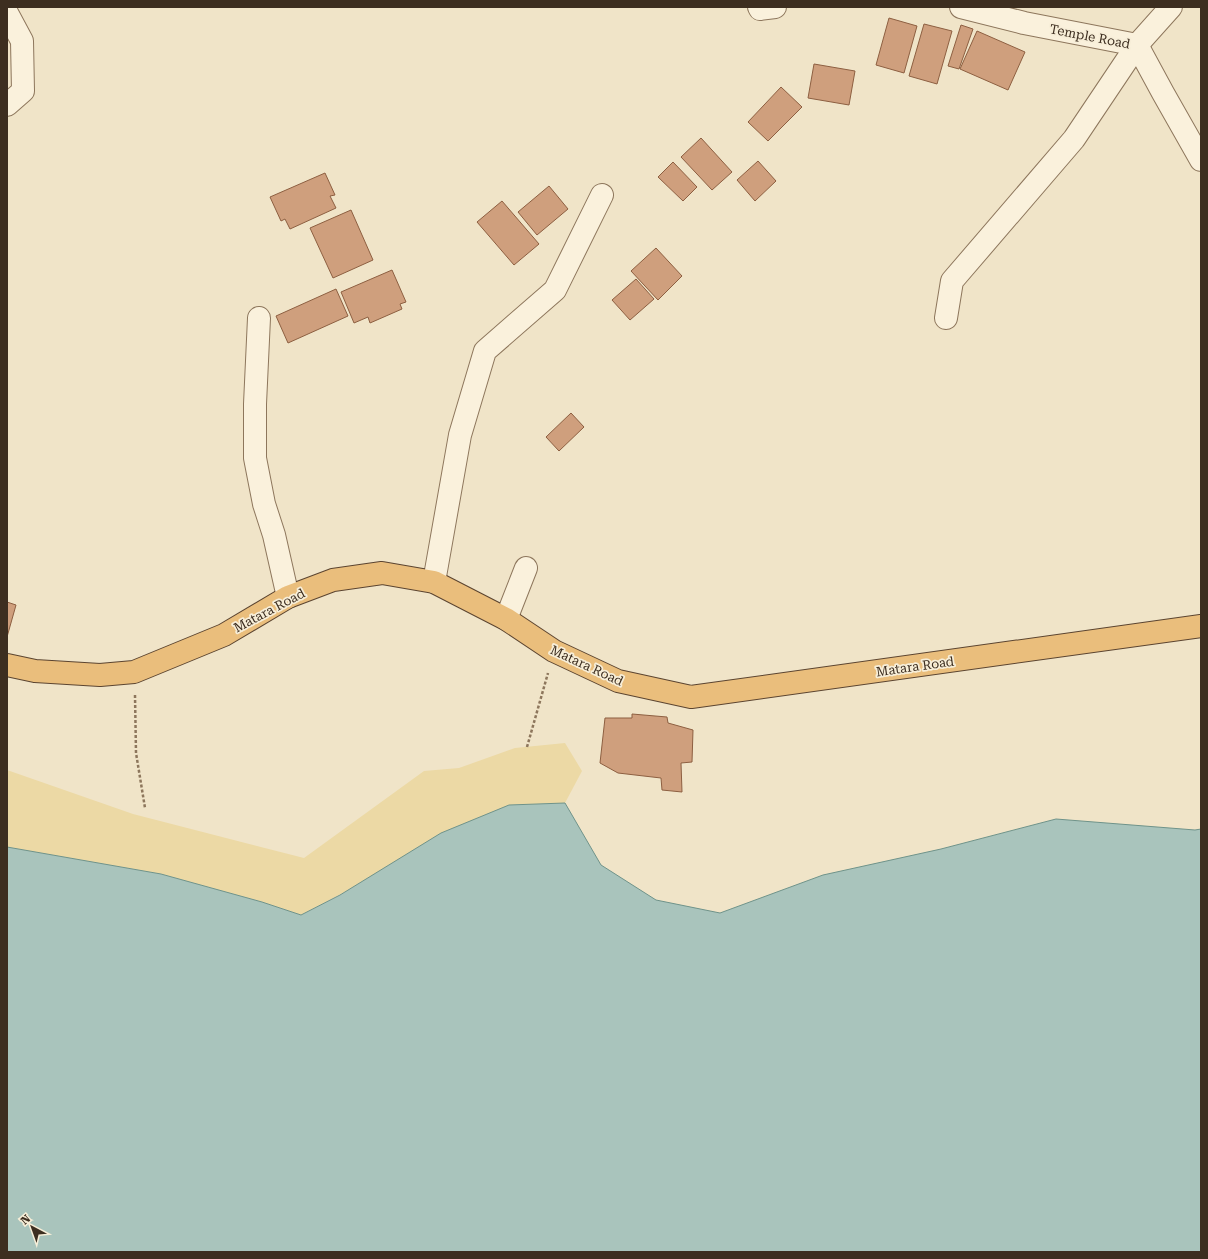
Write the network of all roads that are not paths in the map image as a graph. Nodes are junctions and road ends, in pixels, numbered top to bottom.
1 (759, 7) edge
2 (775, 7) edge
3 (961, 7) edge
4 (1170, 7) edge
5 (7, 12) edge
6 (1137, 45) junction
7 (7, 106) edge
8 (1201, 160) edge
9 (602, 195) dead end
10 (259, 318) dead end
11 (946, 318) dead end
12 (526, 568) dead end
13 (434, 582) junction
14 (288, 597) junction
15 (506, 619) junction
16 (1201, 626) edge
17 (7, 665) edge

1 - 2 street
3 - 6 street, Temple Road
4 - 6 street
5 - 7 street
6 - 8 street, Temple Road
6 - 11 street
9 - 13 street
10 - 14 street
12 - 15 street
13 - 14 highway, Matara Road
13 - 15 highway, Matara Road
14 - 17 highway, Matara Road
15 - 16 highway, Matara Road

